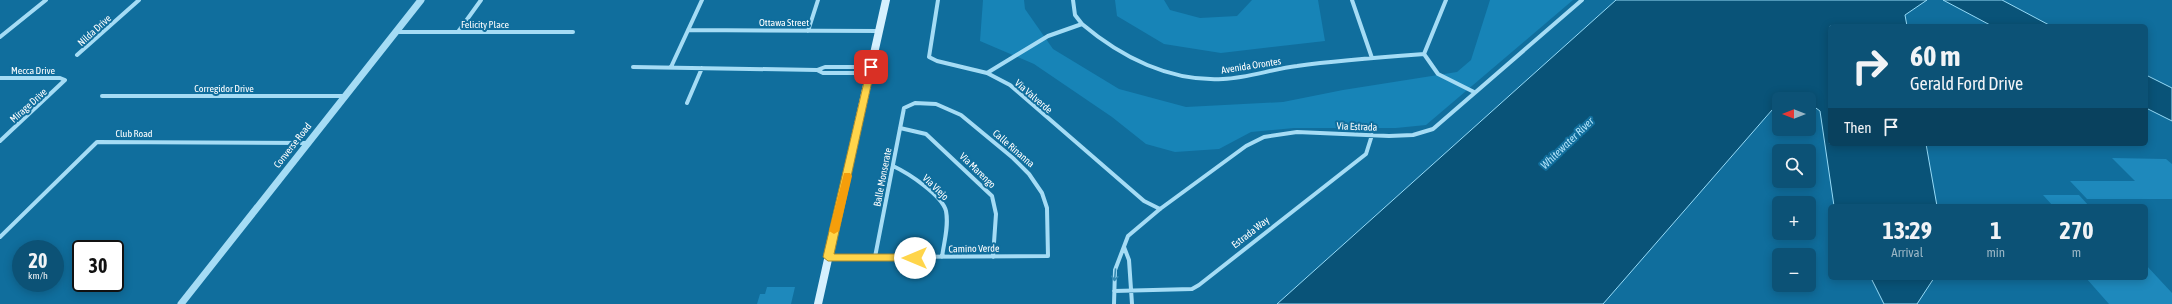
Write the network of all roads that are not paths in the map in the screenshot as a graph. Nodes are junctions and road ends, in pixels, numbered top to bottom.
1 (46, 0) edge
2 (139, 0) edge
3 (421, 0) edge
4 (481, 0) edge
5 (702, 0) edge
6 (818, 0) edge
7 (886, 0) edge
8 (938, 0) edge
9 (1073, 0) edge
10 (1352, 0) edge
11 (1446, 0) edge
12 (1582, 0) edge
13 (1082, 24) junction
14 (688, 30) junction
15 (808, 31) junction
16 (879, 31) junction
17 (396, 32) junction
18 (458, 32) junction
19 (573, 32) dead end
20 (0, 37) edge
21 (1424, 54) junction
22 (77, 55) dead end
23 (1372, 58) junction
24 (633, 67) dead end
25 (671, 67) junction
26 (832, 67) junction
27 (702, 68) junction
28 (817, 70) junction
29 (870, 70) junction
30 (831, 73) junction
31 (987, 73) junction
32 (0, 78) edge
33 (66, 80) joint
34 (1474, 92) junction
35 (102, 96) dead end
36 (345, 96) junction
37 (686, 103) dead end
38 (910, 103) joint
39 (900, 128) junction
40 (1372, 135) junction
41 (0, 141) edge
42 (308, 143) junction
43 (893, 166) junction
44 (1160, 209) junction
45 (0, 237) edge
46 (1124, 247) junction
47 (1048, 256) joint
48 (828, 257) junction
49 (942, 257) junction
50 (993, 257) junction
51 (875, 258) junction
52 (1114, 291) junction
53 (1132, 291) junction
54 (181, 304) edge
55 (818, 304) edge
56 (1114, 304) edge
57 (1132, 304) edge

1 - 20 street
2 - 22 street, Nilda Drive
3 - 17 street, Converse Road
4 - 18 street
5 - 14 street
6 - 15 street
7 - 16 main road
8 - 31 street, Via Valverde
9 - 13 street
10 - 23 street
11 - 21 street
12 - 34 street, Via Estrada
13 - 23 street, Avenida Orontes
13 - 31 street
14 - 15 street, Ottawa Street
14 - 25 street
15 - 16 street, Ottawa Street
16 - 29 main road
17 - 18 street, Felicity Place
17 - 36 street, Converse Road
18 - 19 street, Felicity Place
21 - 23 street, Avenida Orontes
21 - 34 street
24 - 25 street
25 - 27 street
26 - 28 street
26 - 29 street
26 - 30 street
27 - 28 street
27 - 37 street
28 - 30 street
29 - 30 street
29 - 48 main road
31 - 44 street, Via Valverde
32 - 33 street, Mecca Drive
33 - 41 street, Mirage Drive
34 - 40 street, Via Estrada
35 - 36 street, Corregidor Drive
36 - 42 street, Converse Road
38 - 39 street, Balle Monserate
38 - 47 street, Calle Rinanna
39 - 43 street, Balle Monserate
39 - 50 street, Via Marengo
40 - 44 street, Via Estrada
40 - 53 street, Estrada Way
42 - 45 street, Club Road
42 - 54 street, Converse Road
43 - 49 street, Via Viejo
43 - 51 street, Balle Monserate
44 - 46 street, Via Estrada
46 -> 52 street, Via Estrada
46 - 53 street
47 - 50 street, Camino Verde
48 - 51 street, Camino Verde
48 - 55 main road
49 - 50 street, Camino Verde
49 - 51 street, Camino Verde
52 - 53 street, Estrada Way
52 - 56 street, Via Estrada
53 - 57 street

